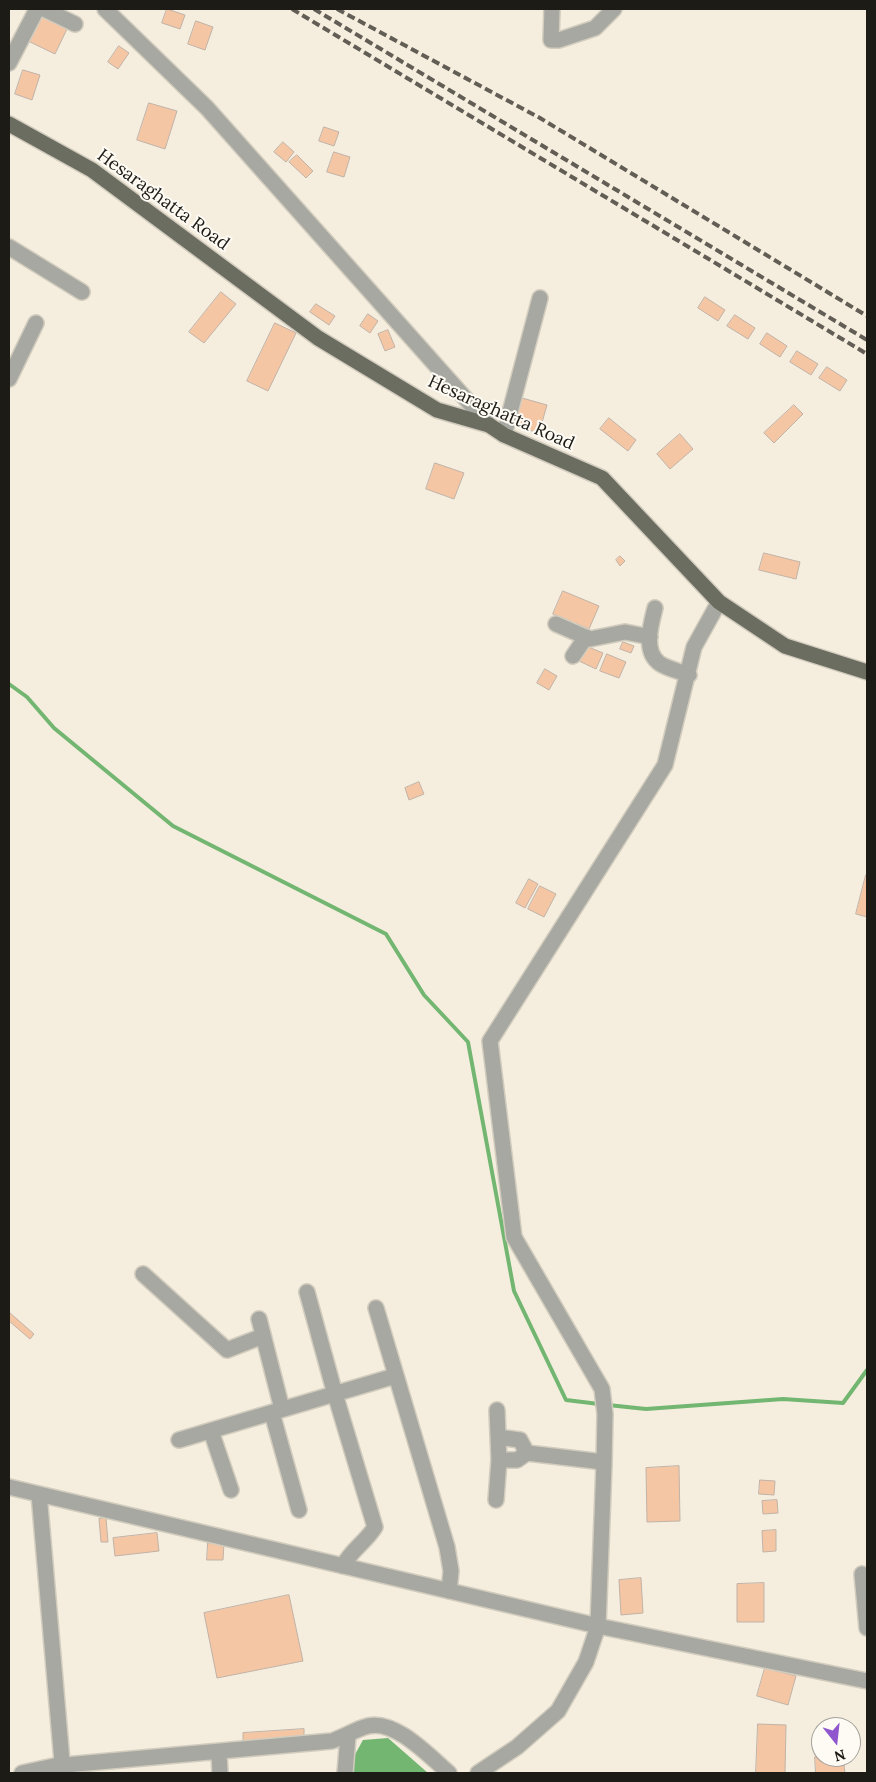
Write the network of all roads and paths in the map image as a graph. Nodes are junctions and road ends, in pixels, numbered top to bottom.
1 (37, 9) edge
2 (44, 9) edge
3 (105, 9) edge
4 (552, 9) edge
5 (614, 9) edge
6 (75, 24) dead end
7 (9, 63) edge
8 (9, 124) edge
9 (9, 247) edge
10 (82, 292) dead end
11 (540, 298) dead end
12 (36, 323) dead end
13 (9, 380) edge
14 (489, 425) junction
15 (504, 435) junction
16 (719, 602) junction
17 (654, 608) dead end
18 (556, 624) dead end
19 (586, 637) junction
20 (650, 637) junction
21 (573, 656) dead end
22 (867, 672) edge
23 (688, 674) junction
24 (143, 1274) dead end
25 (308, 1292) dead end
26 (376, 1308) dead end
27 (258, 1319) dead end
28 (263, 1336) junction
29 (395, 1376) junction
30 (335, 1394) junction
31 (497, 1410) dead end
32 (277, 1411) junction
33 (211, 1431) junction
34 (498, 1437) junction
35 (179, 1440) dead end
36 (527, 1454) junction
37 (499, 1460) junction
38 (604, 1464) junction
39 (9, 1487) edge
40 (231, 1490) dead end
41 (39, 1494) junction
42 (496, 1500) dead end
43 (299, 1510) dead end
44 (343, 1566) junction
45 (862, 1574) dead end
46 (449, 1591) junction
47 (598, 1626) junction
48 (867, 1628) edge
49 (867, 1681) edge
50 (348, 1736) junction
51 (219, 1752) junction
52 (137, 1766) edge
53 (62, 1770) edge
54 (22, 1773) edge
55 (220, 1773) edge
56 (345, 1773) edge
57 (448, 1773) edge
58 (478, 1773) edge

1 - 7 street
2 - 6 street
3 - 14 street
4 - 5 street
8 - 14 main road, Hesaraghatta Road
9 - 10 street
11 - 15 street
12 - 13 street
14 - 15 main road, Hesaraghatta Road
15 - 16 main road, Hesaraghatta Road
16 - 22 main road, Hesaraghatta Road
16 - 23 street
17 - 20 street
18 - 19 street
19 - 20 street
19 - 21 street
20 - 23 street
23 - 38 street
24 - 28 street
25 - 30 street
26 - 29 street
27 - 28 street
28 - 32 street
29 - 30 street
29 - 46 street
30 - 32 street
30 - 44 street
31 - 34 street
32 - 33 street
32 - 43 street
33 - 35 street
33 - 40 street
34 - 36 street
34 - 37 street
36 - 37 street
36 - 38 street
37 - 42 street
38 - 47 street
39 - 41 street
41 - 44 street
41 - 53 street
44 - 46 street
45 - 48 street
46 - 47 street
47 - 49 street
47 - 58 street
50 - 51 street
50 - 56 street
50 - 57 street
51 - 52 street
51 - 55 street
52 - 53 street
53 - 54 street

